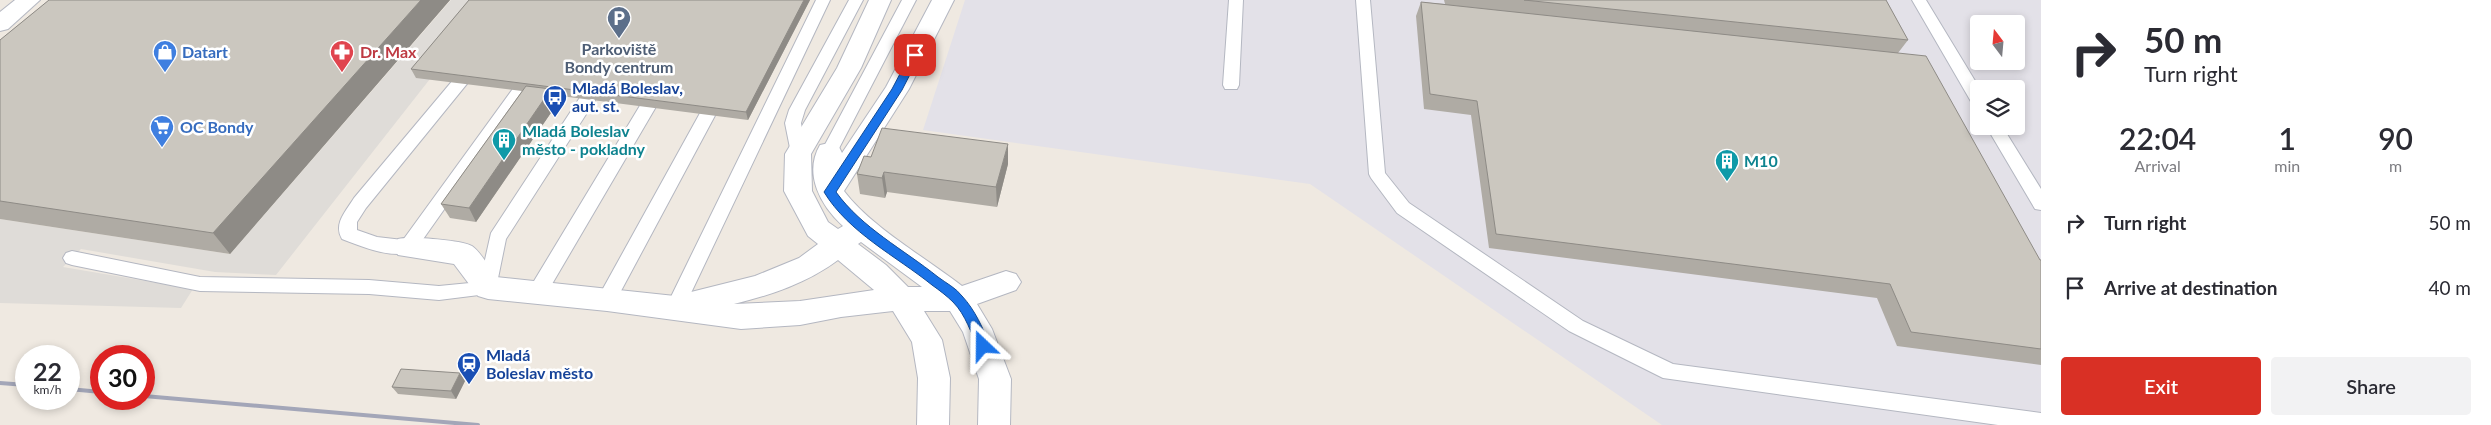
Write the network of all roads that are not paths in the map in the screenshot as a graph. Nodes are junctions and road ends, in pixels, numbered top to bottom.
1 (29, 0) edge
2 (824, 0) edge
3 (856, 0) edge
4 (880, 0) edge
5 (909, 0) edge
6 (943, 0) edge
7 (1236, 0) edge
8 (1363, 0) edge
9 (1919, 0) edge
10 (0, 24) edge
11 (485, 50) edge
12 (544, 56) edge
13 (610, 64) edge
14 (668, 72) edge
15 (727, 78) edge
16 (1231, 85) dead end
17 (1970, 86) edge
18 (1999, 135) edge
19 (829, 152) joint
20 (798, 154) junction
21 (830, 192) junction
22 (2041, 204) edge
23 (861, 227) junction
24 (839, 244) junction
25 (408, 248) junction
26 (72, 258) dead end
27 (1006, 282) dead end
28 (488, 288) junction
29 (538, 292) junction
30 (607, 299) junction
31 (901, 299) junction
32 (958, 299) junction
33 (675, 307) junction
34 (2041, 422) edge
35 (933, 425) edge
36 (994, 425) edge

1 - 10 street
2 - 33 lane
3 - 20 lane
4 - 20 street
5 - 19 lane
6 - 21 street
7 - 16 lane
8 - 34 lane
9 - 17 lane
11 - 25 lane
12 - 25 lane
13 - 28 lane
14 - 29 lane
15 - 30 lane
18 - 22 lane
19 - 21 street
20 - 24 street
21 - 23 street
23 - 24 street
23 - 32 street
24 - 31 street
24 - 33 street
25 - 28 street
26 - 28 lane
27 - 32 street
28 - 29 street
29 - 30 street
30 - 33 street
31 - 32 street
31 - 33 street
31 - 35 street
32 - 36 street

